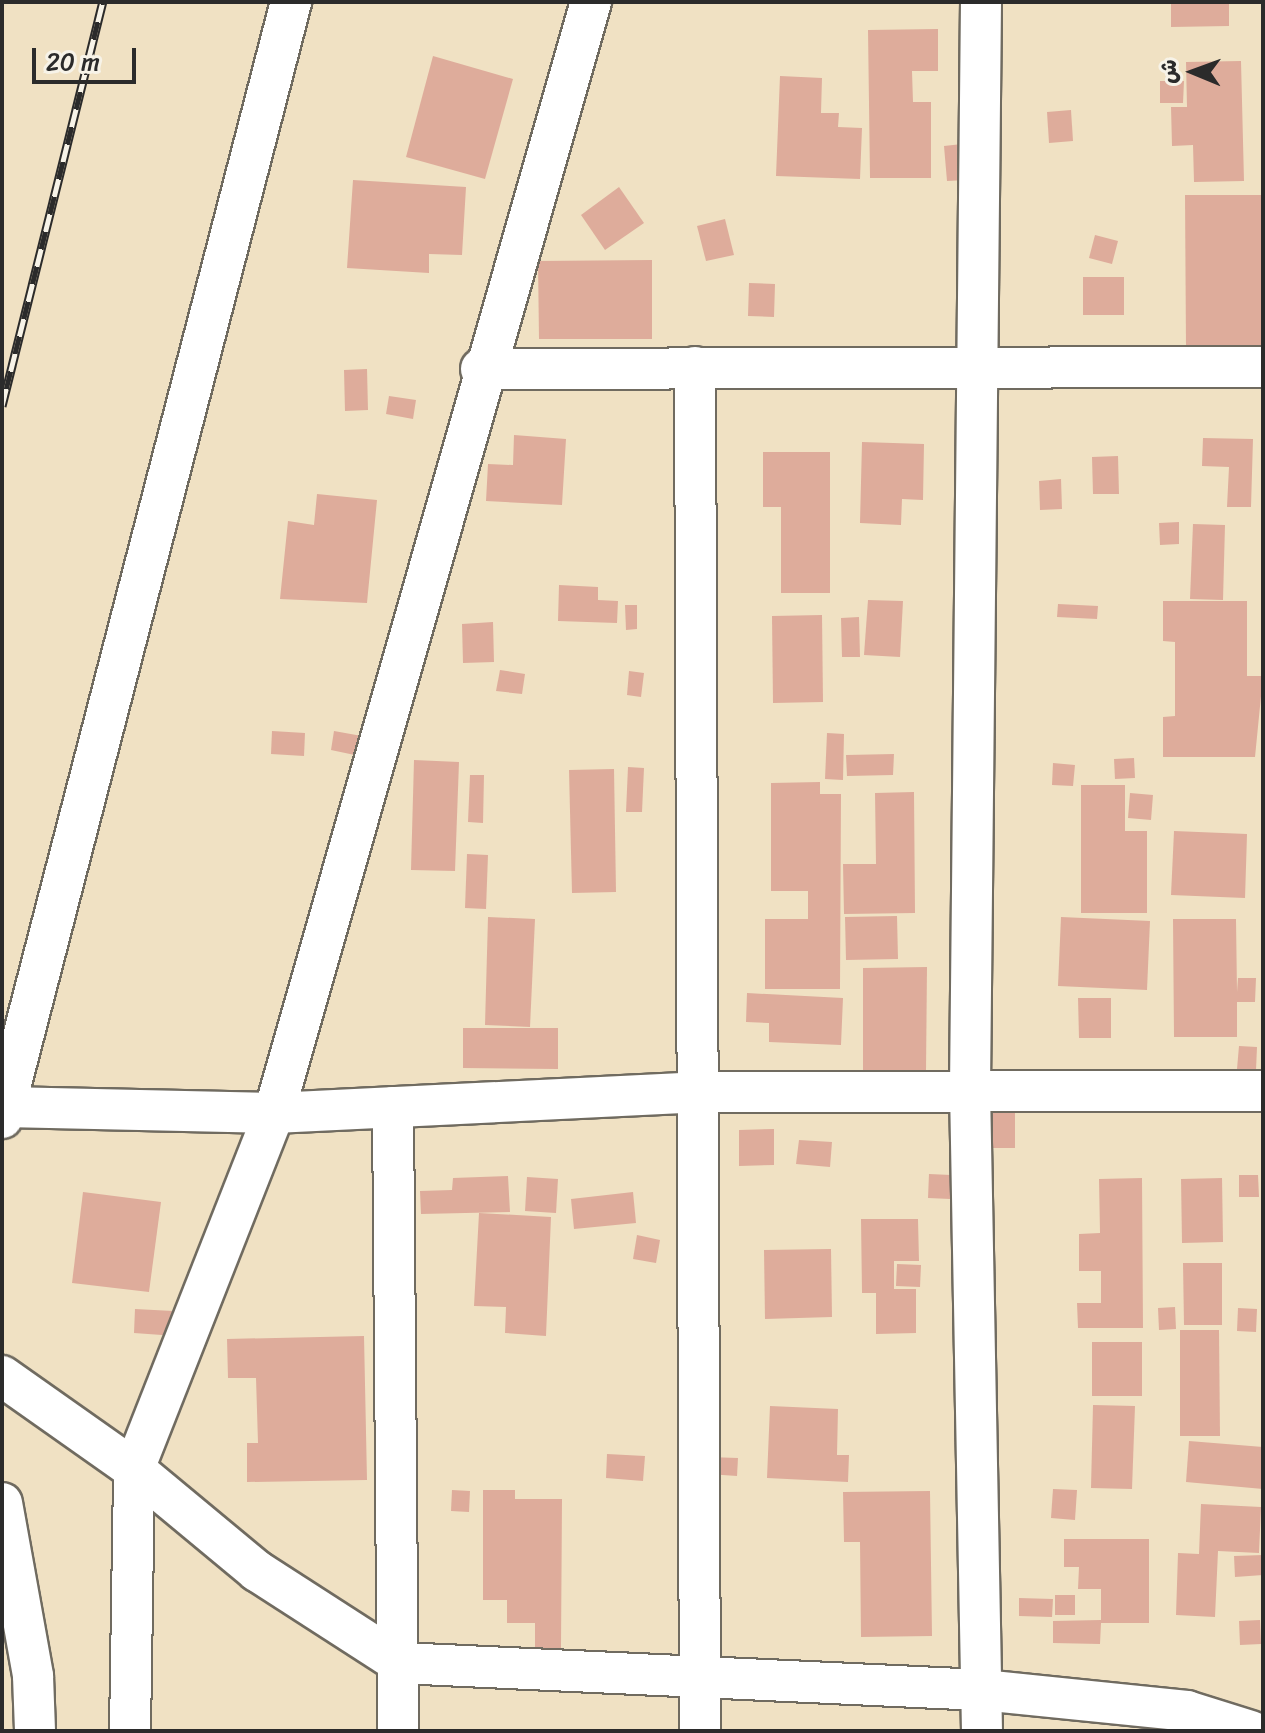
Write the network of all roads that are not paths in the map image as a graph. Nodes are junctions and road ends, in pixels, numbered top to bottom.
1 (291, 2) edge
2 (591, 2) edge
3 (981, 2) edge
4 (695, 367) junction
5 (1263, 367) edge
6 (481, 369) junction
7 (977, 369) junction
8 (970, 1089) junction
9 (1263, 1091) edge
10 (697, 1092) junction
11 (393, 1107) junction
12 (4, 1113) edge
13 (274, 1113) junction
14 (2, 1376) edge
15 (134, 1469) junction
16 (2, 1503) edge
17 (400, 1663) junction
18 (700, 1676) junction
19 (982, 1690) junction
20 (35, 1731) edge
21 (130, 1731) edge
22 (398, 1731) edge
23 (700, 1731) edge
24 (982, 1731) edge
25 (1251, 1731) edge

1 - 12 street
2 - 6 street
3 - 7 street
4 - 6 street
4 - 7 street
4 - 10 street
5 - 7 street
6 - 13 street
7 - 8 street
8 - 9 street
8 - 10 street
8 - 19 street
10 - 11 street
10 - 18 street
11 - 13 street
11 - 17 street
12 - 13 street
13 - 15 street
14 - 15 street
15 - 17 street
15 - 21 street
16 - 20 street
17 - 18 street
17 - 22 street
18 - 19 street
18 - 23 street
19 - 24 street
19 - 25 street

